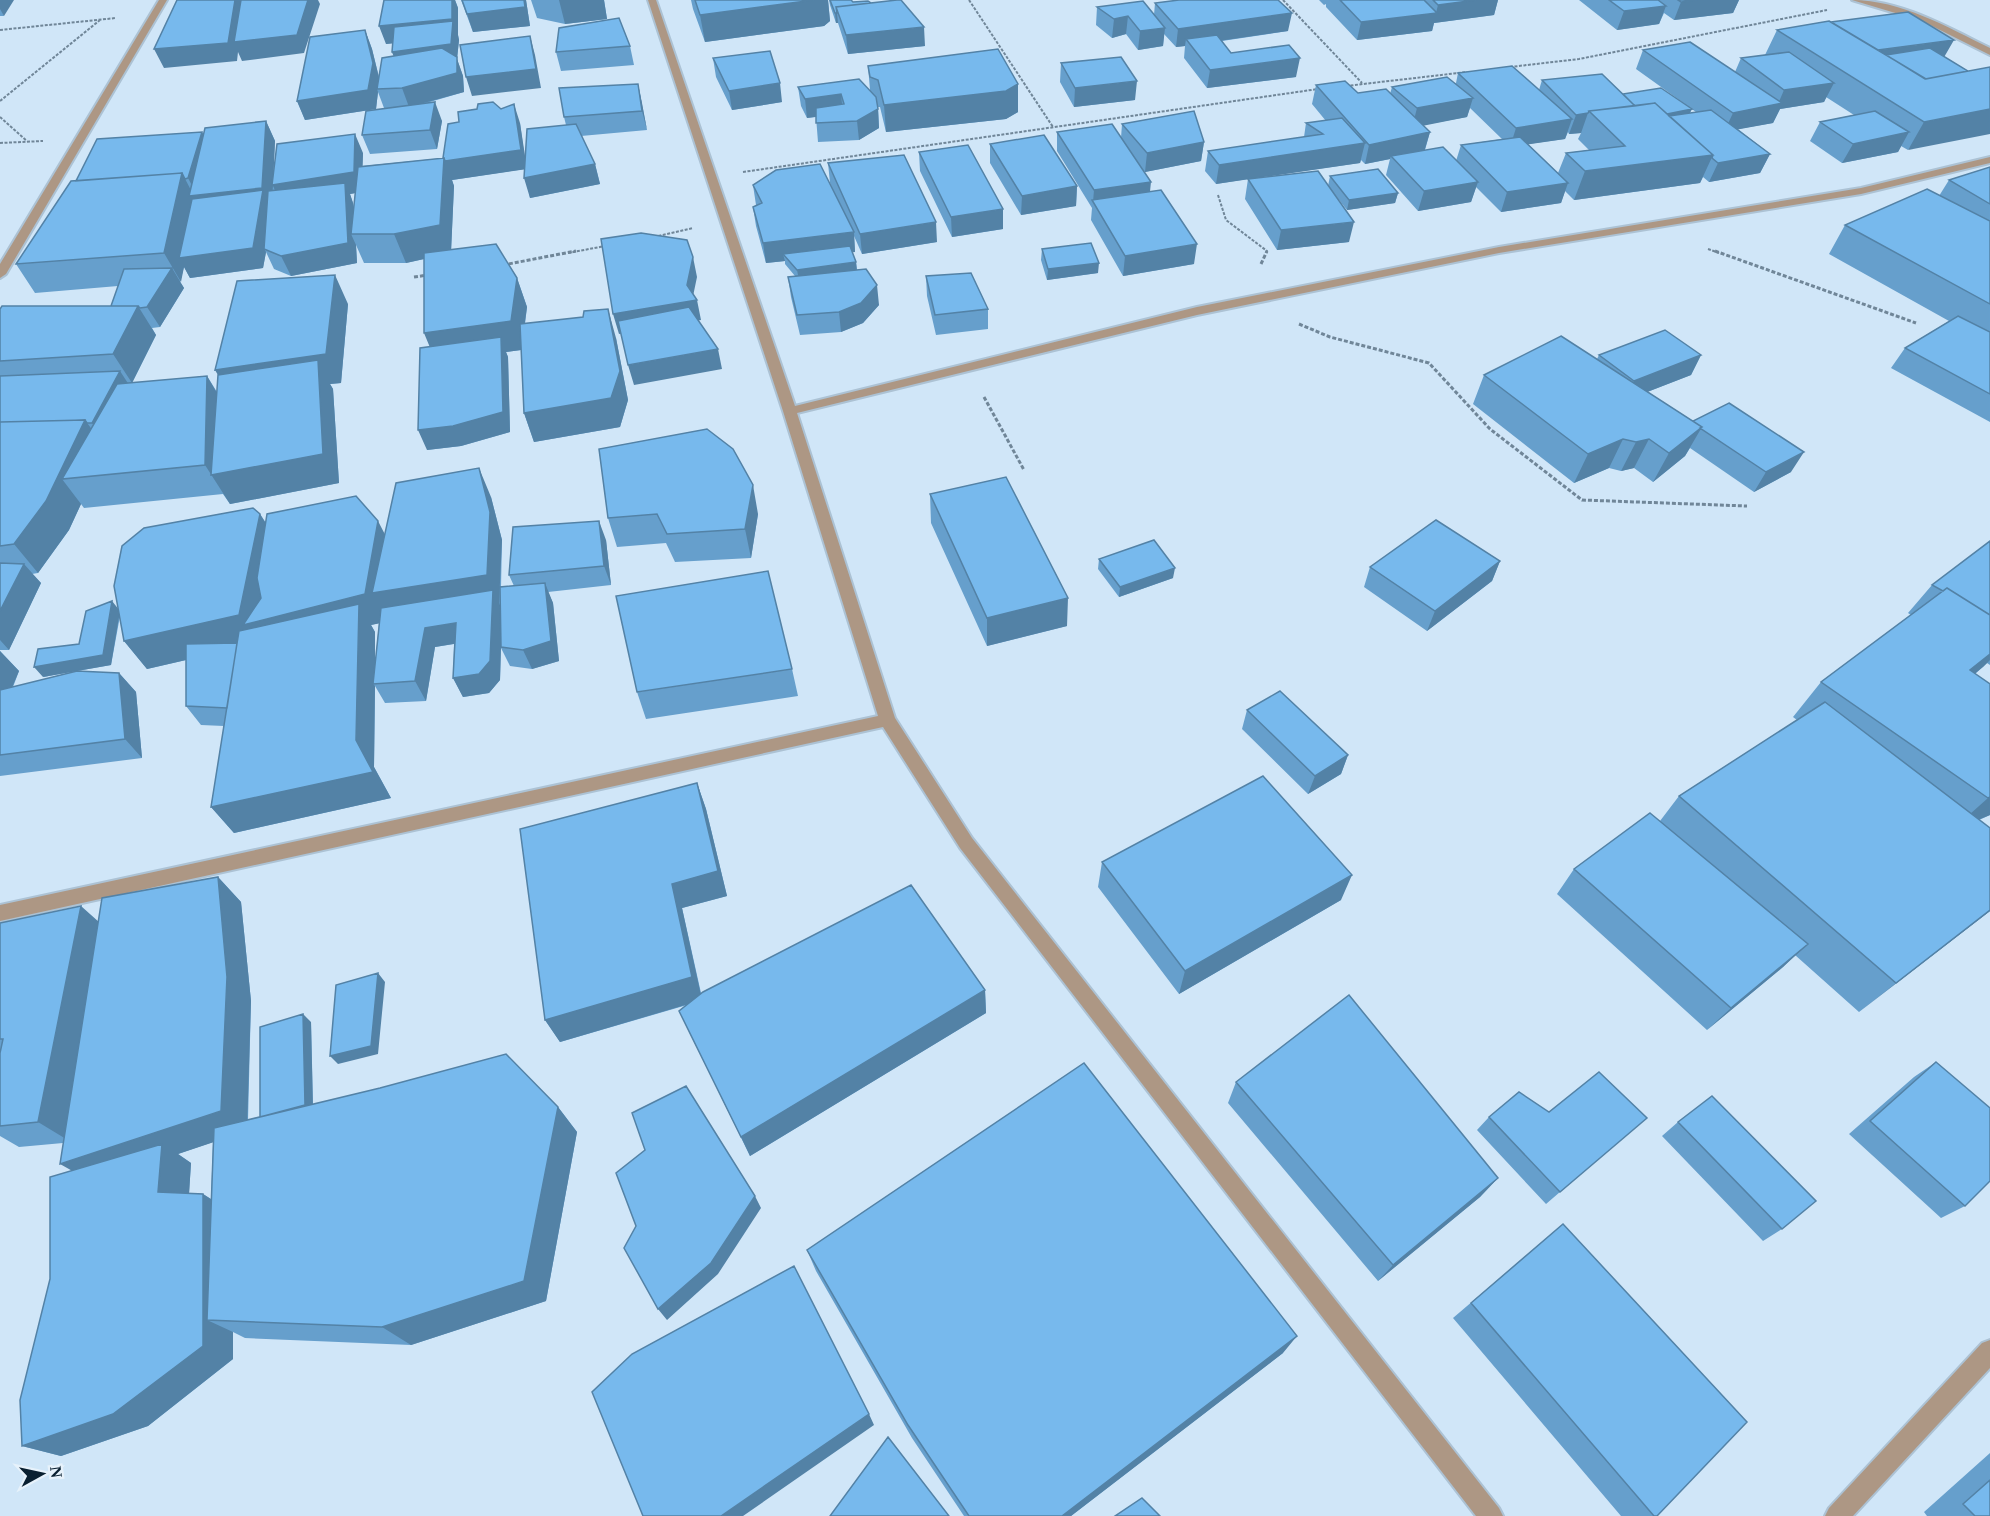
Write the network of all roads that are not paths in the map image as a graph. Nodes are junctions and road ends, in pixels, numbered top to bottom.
1 (652, 0) edge
2 (1860, 1) edge
3 (164, 5) edge
4 (1990, 52) edge
5 (1990, 160) edge
6 (0, 274) edge
7 (790, 411) junction
8 (887, 720) junction
9 (0, 913) edge
10 (1990, 1351) edge
11 (1491, 1516) edge
12 (1837, 1516) edge

1 - 7 street
2 - 4 street
3 - 6 street
5 - 7 street
7 - 8 street
8 - 9 street
8 - 11 street
10 - 12 street

